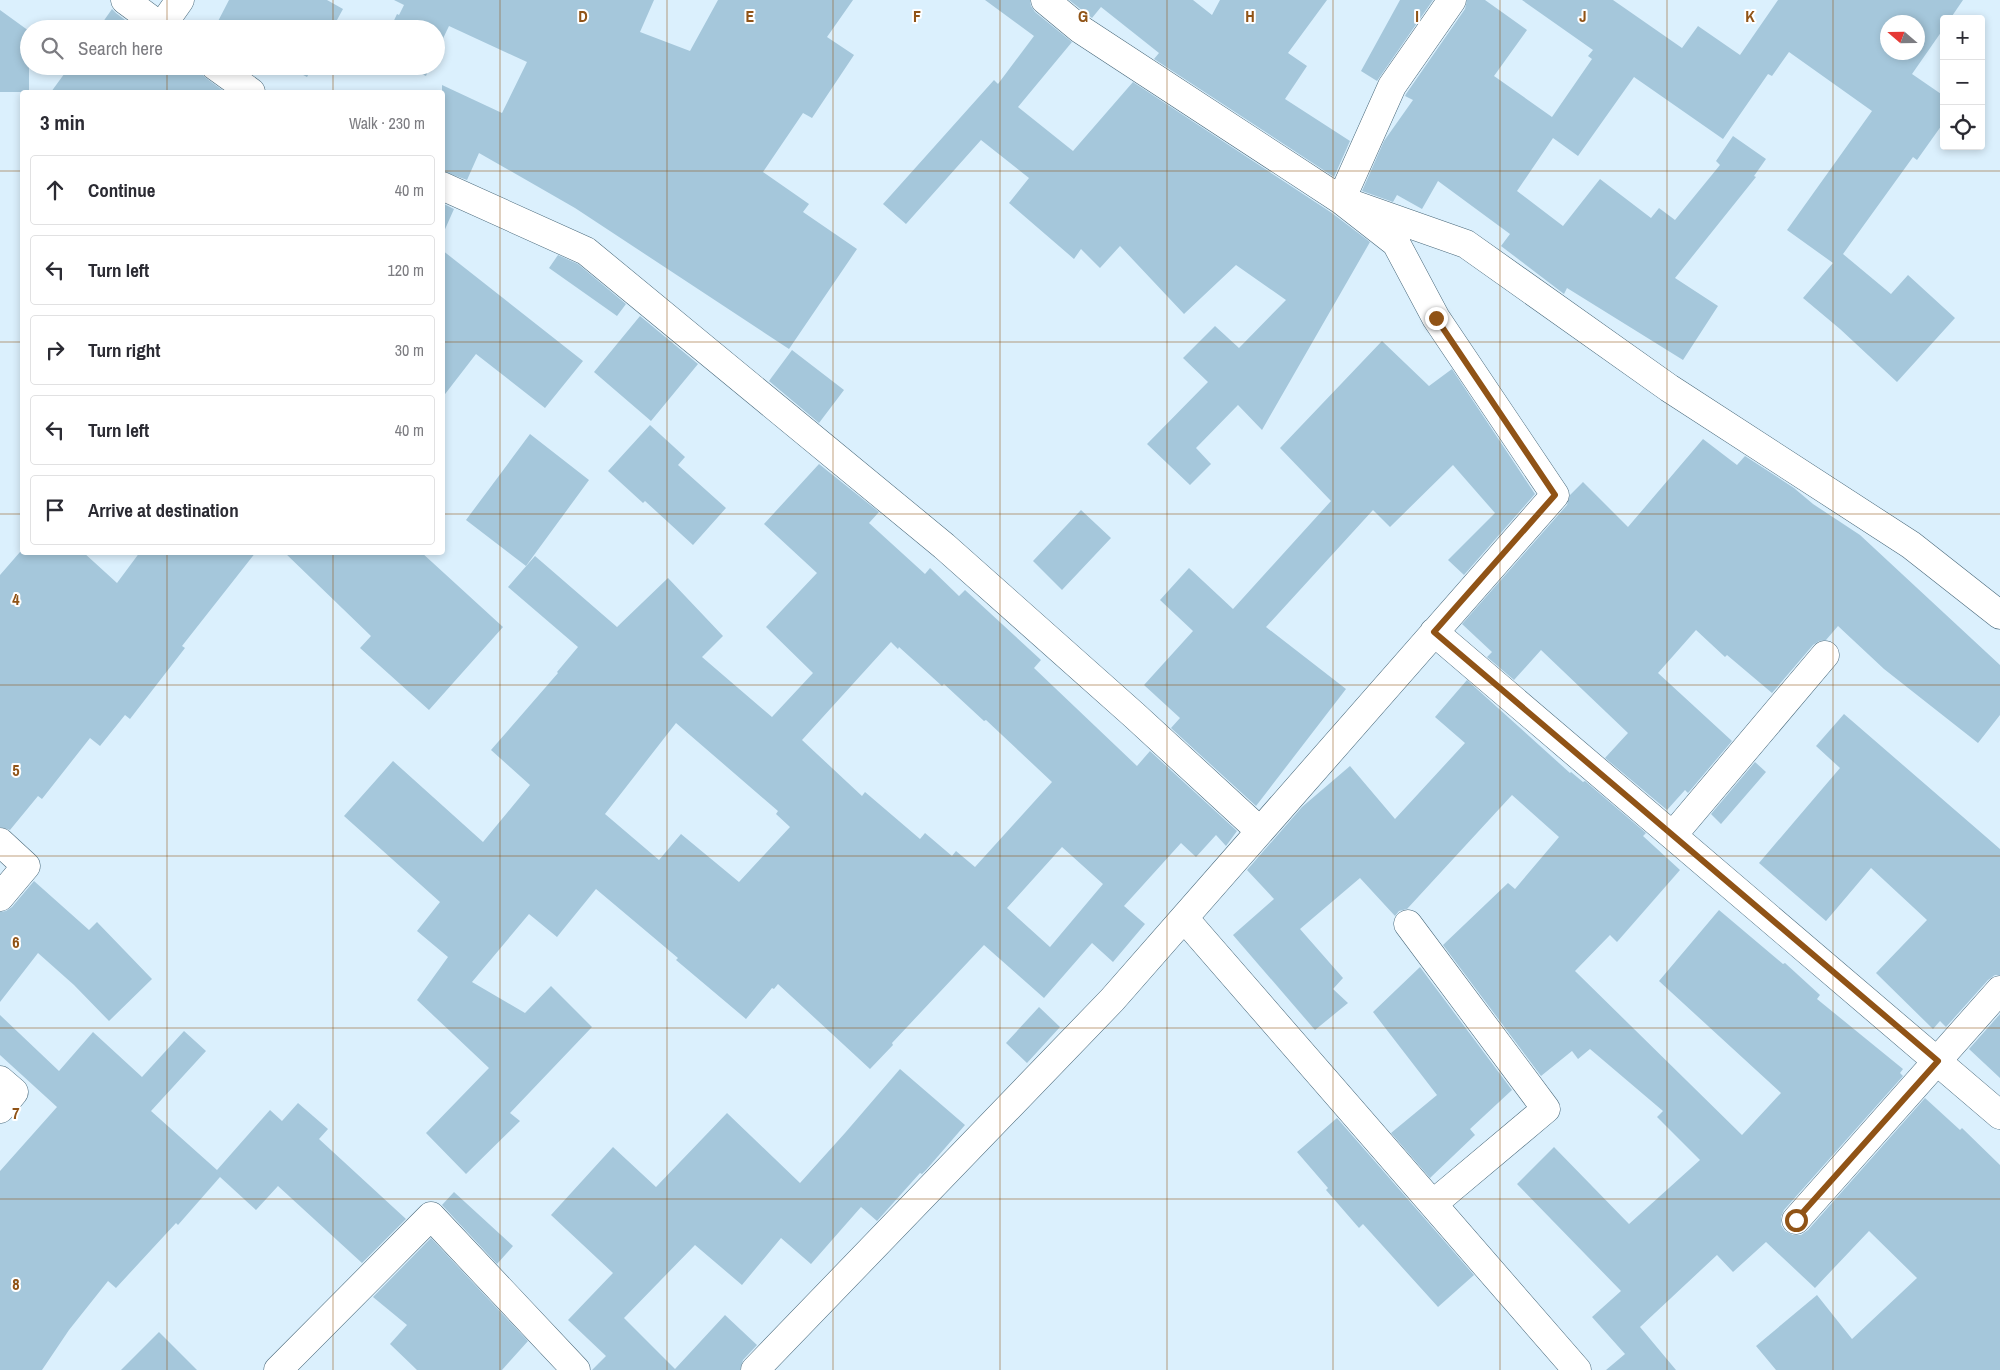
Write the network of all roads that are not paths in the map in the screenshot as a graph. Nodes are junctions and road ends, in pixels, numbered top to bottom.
1 (125, 0) edge
2 (180, 0) edge
3 (1045, 0) edge
4 (1452, 0) edge
5 (152, 20) edge
6 (168, 20) edge
7 (227, 75) edge
8 (248, 90) edge
9 (445, 187) edge
10 (1341, 200) junction
11 (2000, 615) edge
12 (1434, 632) junction
13 (1825, 655) dead end
14 (1260, 831) junction
15 (1673, 835) junction
16 (0, 842) edge
17 (0, 897) edge
18 (1184, 918) junction
19 (1408, 924) dead end
20 (2000, 990) edge
21 (1938, 1061) junction
22 (0, 1080) edge
23 (0, 1109) edge
24 (2000, 1114) edge
25 (1434, 1203) junction
26 (1796, 1220) dead end
27 (278, 1370) edge
28 (576, 1370) edge
29 (755, 1370) edge
30 (1577, 1370) edge

1 - 5 street
2 - 6 street
3 - 10 street
4 - 10 street
7 - 8 street
9 - 14 street
10 - 11 street
10 - 12 street
12 - 14 street
12 - 15 street
13 - 15 street
14 - 18 street
15 - 21 street
16 - 17 street
18 - 25 street
18 - 29 street
19 - 25 street
20 - 21 street
21 - 24 street
21 - 26 street
22 - 23 street
25 - 30 street
27 - 28 street

